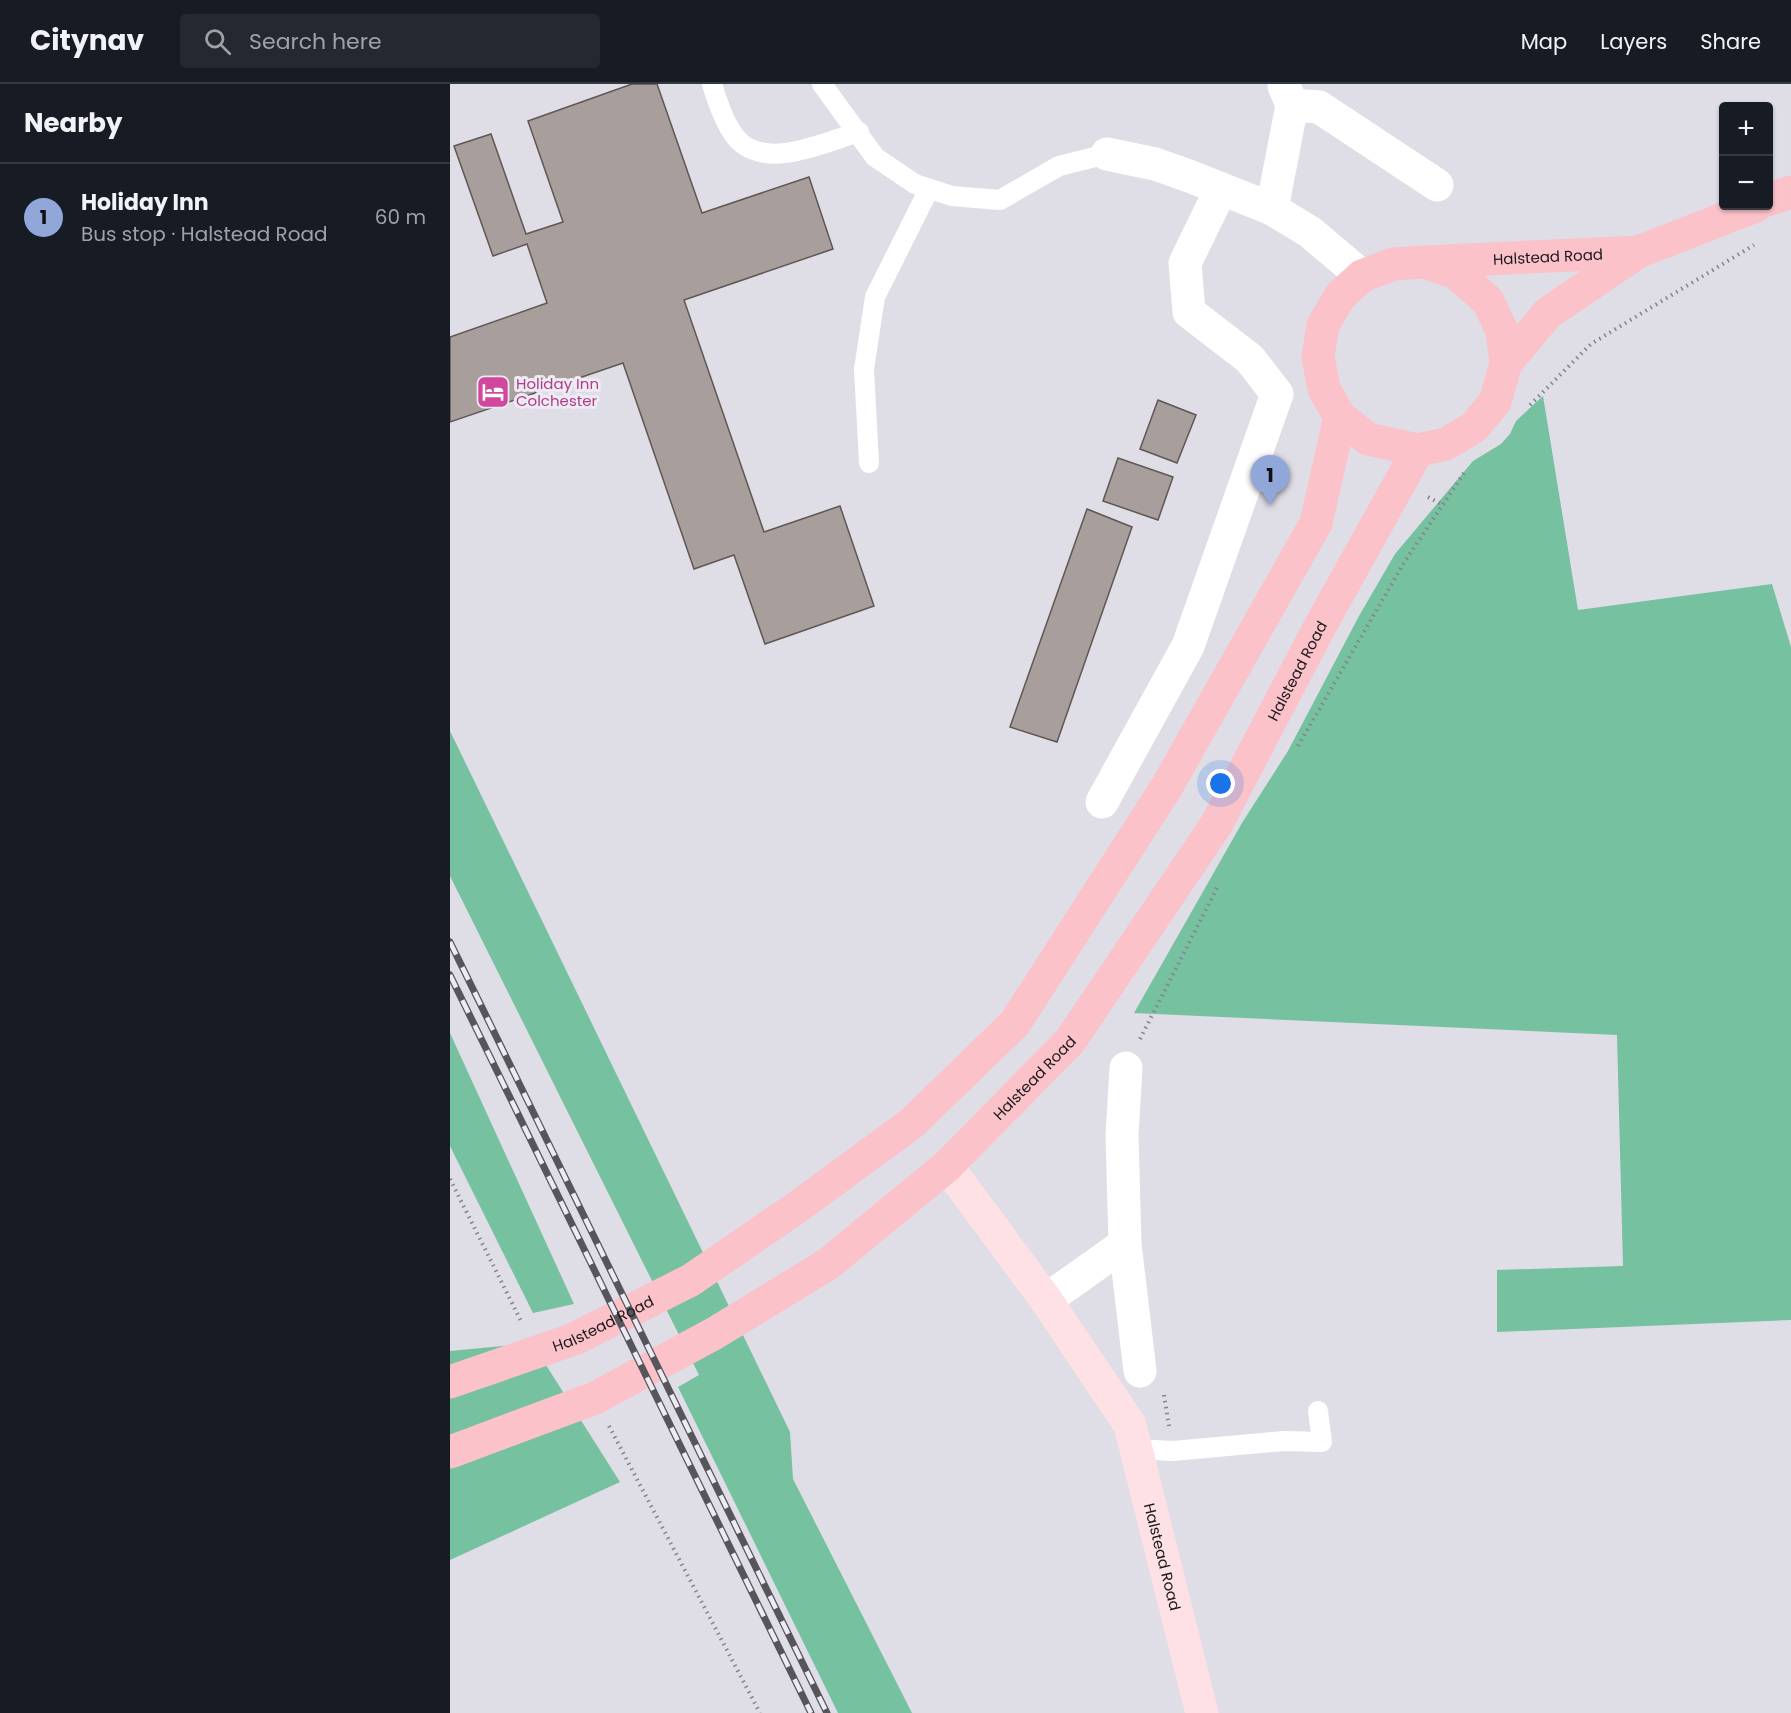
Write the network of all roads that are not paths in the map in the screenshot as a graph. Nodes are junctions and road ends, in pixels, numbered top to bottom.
1 (712, 84) edge
2 (822, 84) edge
3 (1287, 94) edge
4 (859, 132) junction
5 (1107, 154) joint
6 (1437, 185) dead end
7 (929, 189) junction
8 (1221, 189) junction
9 (1791, 192) edge
10 (1773, 199) edge
11 (1272, 209) junction
12 (1746, 210) edge
13 (1638, 252) junction
14 (1424, 262) junction
15 (1362, 276) junction
16 (1506, 363) junction
17 (1340, 417) junction
18 (1419, 450) junction
19 (869, 463) dead end
20 (1102, 802) dead end
21 (1126, 1068) road end
22 (948, 1166) junction
23 (1125, 1244) junction
24 (1046, 1300) junction
25 (1140, 1371) dead end
26 (450, 1382) edge
27 (1318, 1411) dead end
28 (1136, 1449) junction
29 (450, 1452) edge
30 (1202, 1713) edge

1 - 4 lane
2 - 4 lane
3 - 6 street
3 - 11 street
4 - 7 lane
5 - 7 lane
5 - 8 street
7 - 19 lane
8 - 11 street
8 - 20 street
9 - 10 main road
11 - 15 street
12 - 13 main road, Halstead Road
13 - 14 main road, Halstead Road
13 - 16 main road, Halstead Road
14 - 15 main road
14 - 16 main road
15 - 17 main road
16 - 18 main road
17 - 18 main road
17 - 26 main road, Halstead Road
18 - 22 main road, Halstead Road
21 - 23 street
22 - 24 street, Halstead Road
22 - 29 main road
23 - 24 street
23 - 25 street
24 - 28 street, Halstead Road
27 - 28 lane
28 - 30 street, Halstead Road

